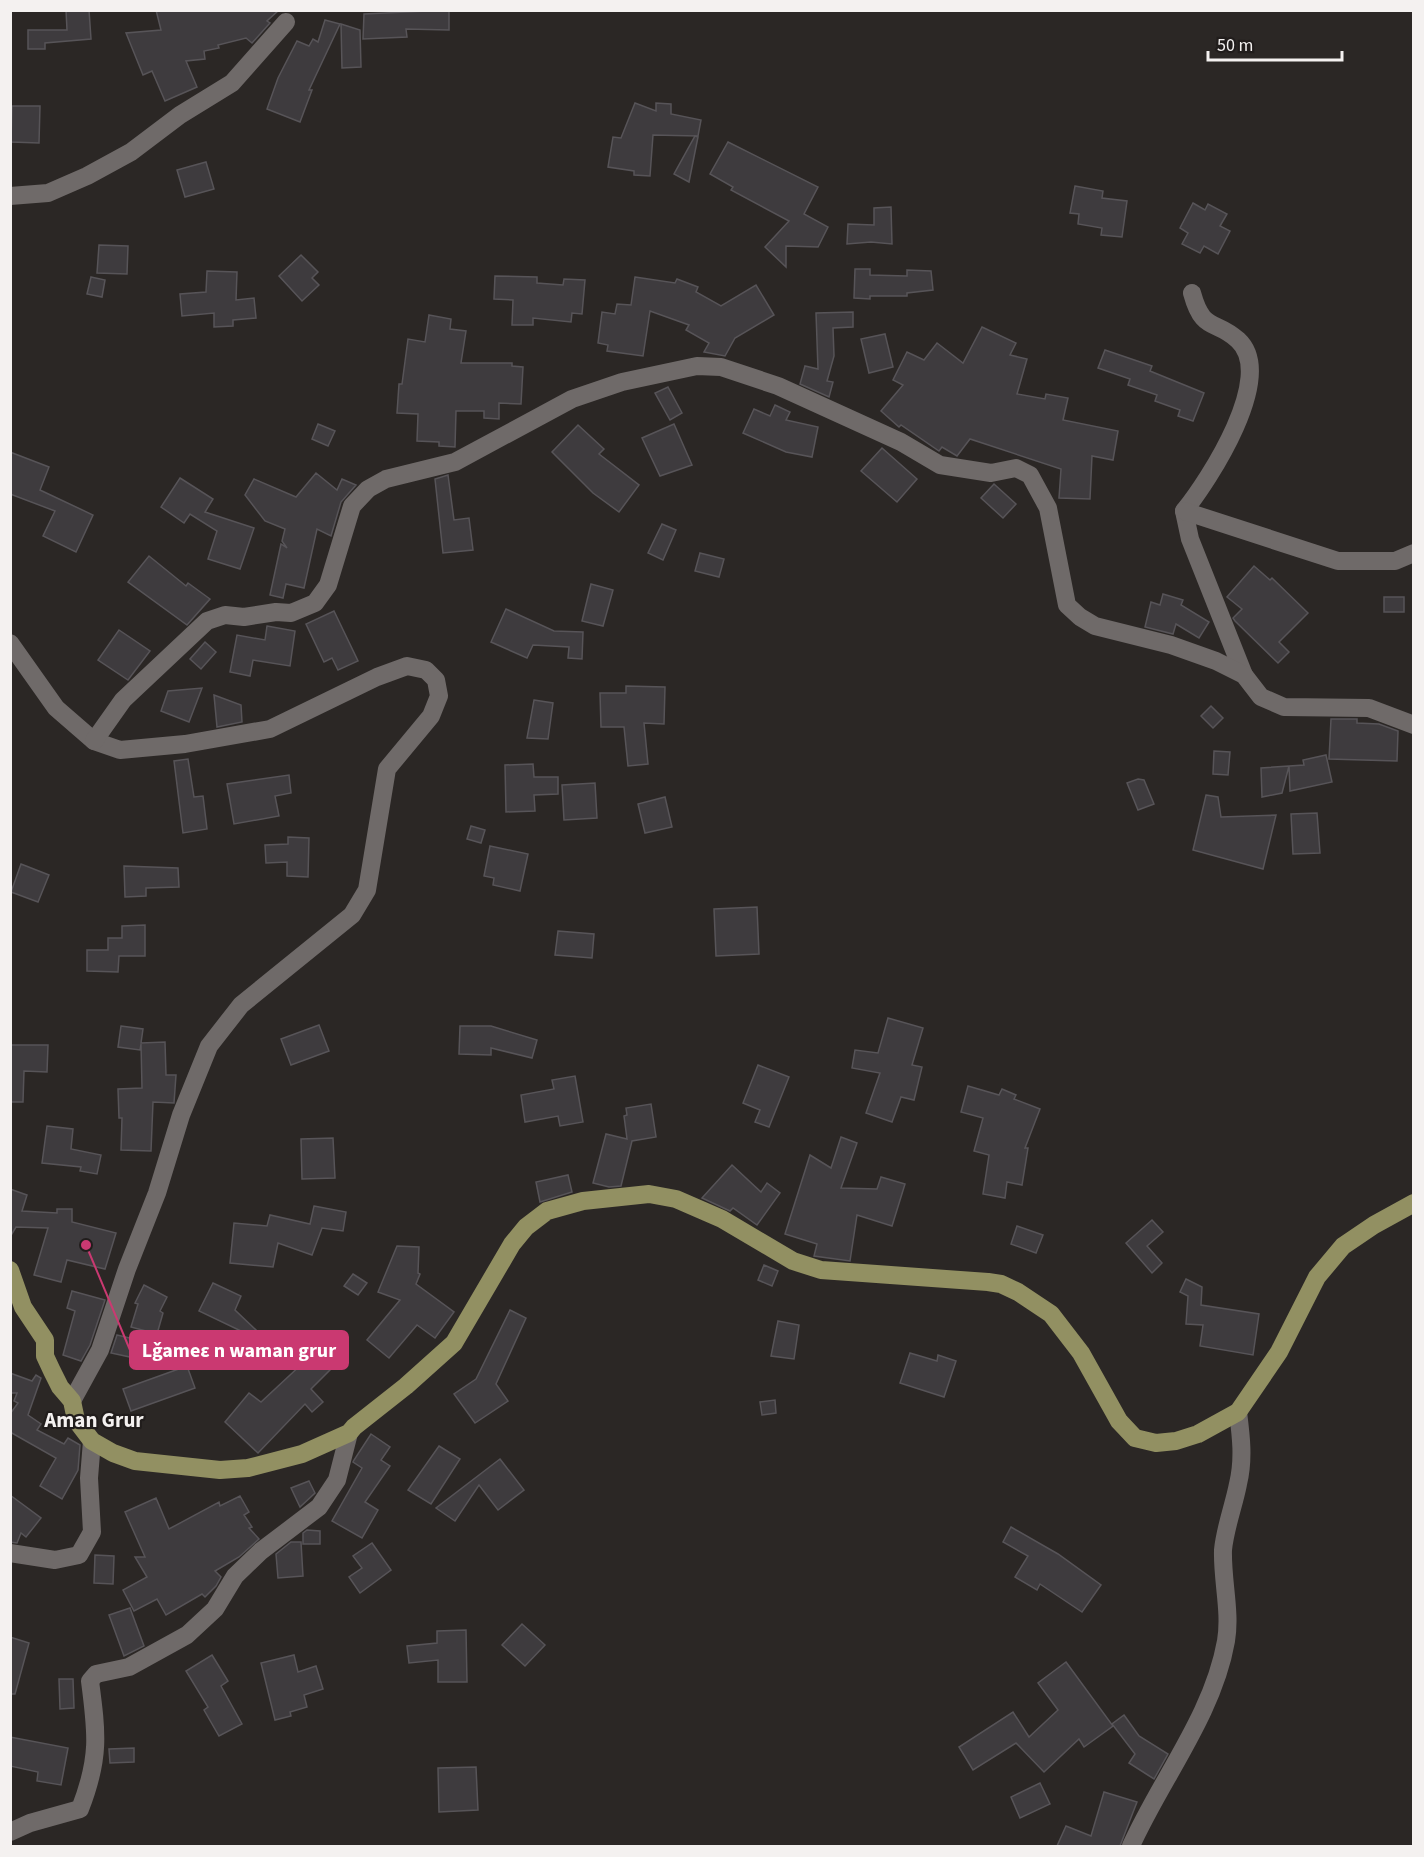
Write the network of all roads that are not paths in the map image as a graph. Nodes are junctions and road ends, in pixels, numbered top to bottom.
1 (286, 22) dead end
2 (10, 196) edge
3 (1192, 293) dead end
4 (1184, 511) junction
5 (1413, 553) edge
6 (10, 643) edge
7 (1244, 675) junction
8 (1413, 725) edge
9 (94, 741) junction
10 (1413, 1203) edge
11 (10, 1270) edge
12 (72, 1401) junction
13 (1238, 1412) junction
14 (349, 1433) junction
15 (92, 1441) junction
16 (10, 1553) edge
17 (10, 1832) edge
18 (1131, 1846) edge

1 - 2 street
3 - 4 street
4 - 5 street
4 - 7 street
6 - 9 street
7 - 8 street
7 - 9 street
9 - 12 street
10 - 13 main road
11 - 12 main road
12 - 15 main road
13 - 14 main road
13 - 18 street
14 - 15 main road
14 - 17 street
15 - 16 street

